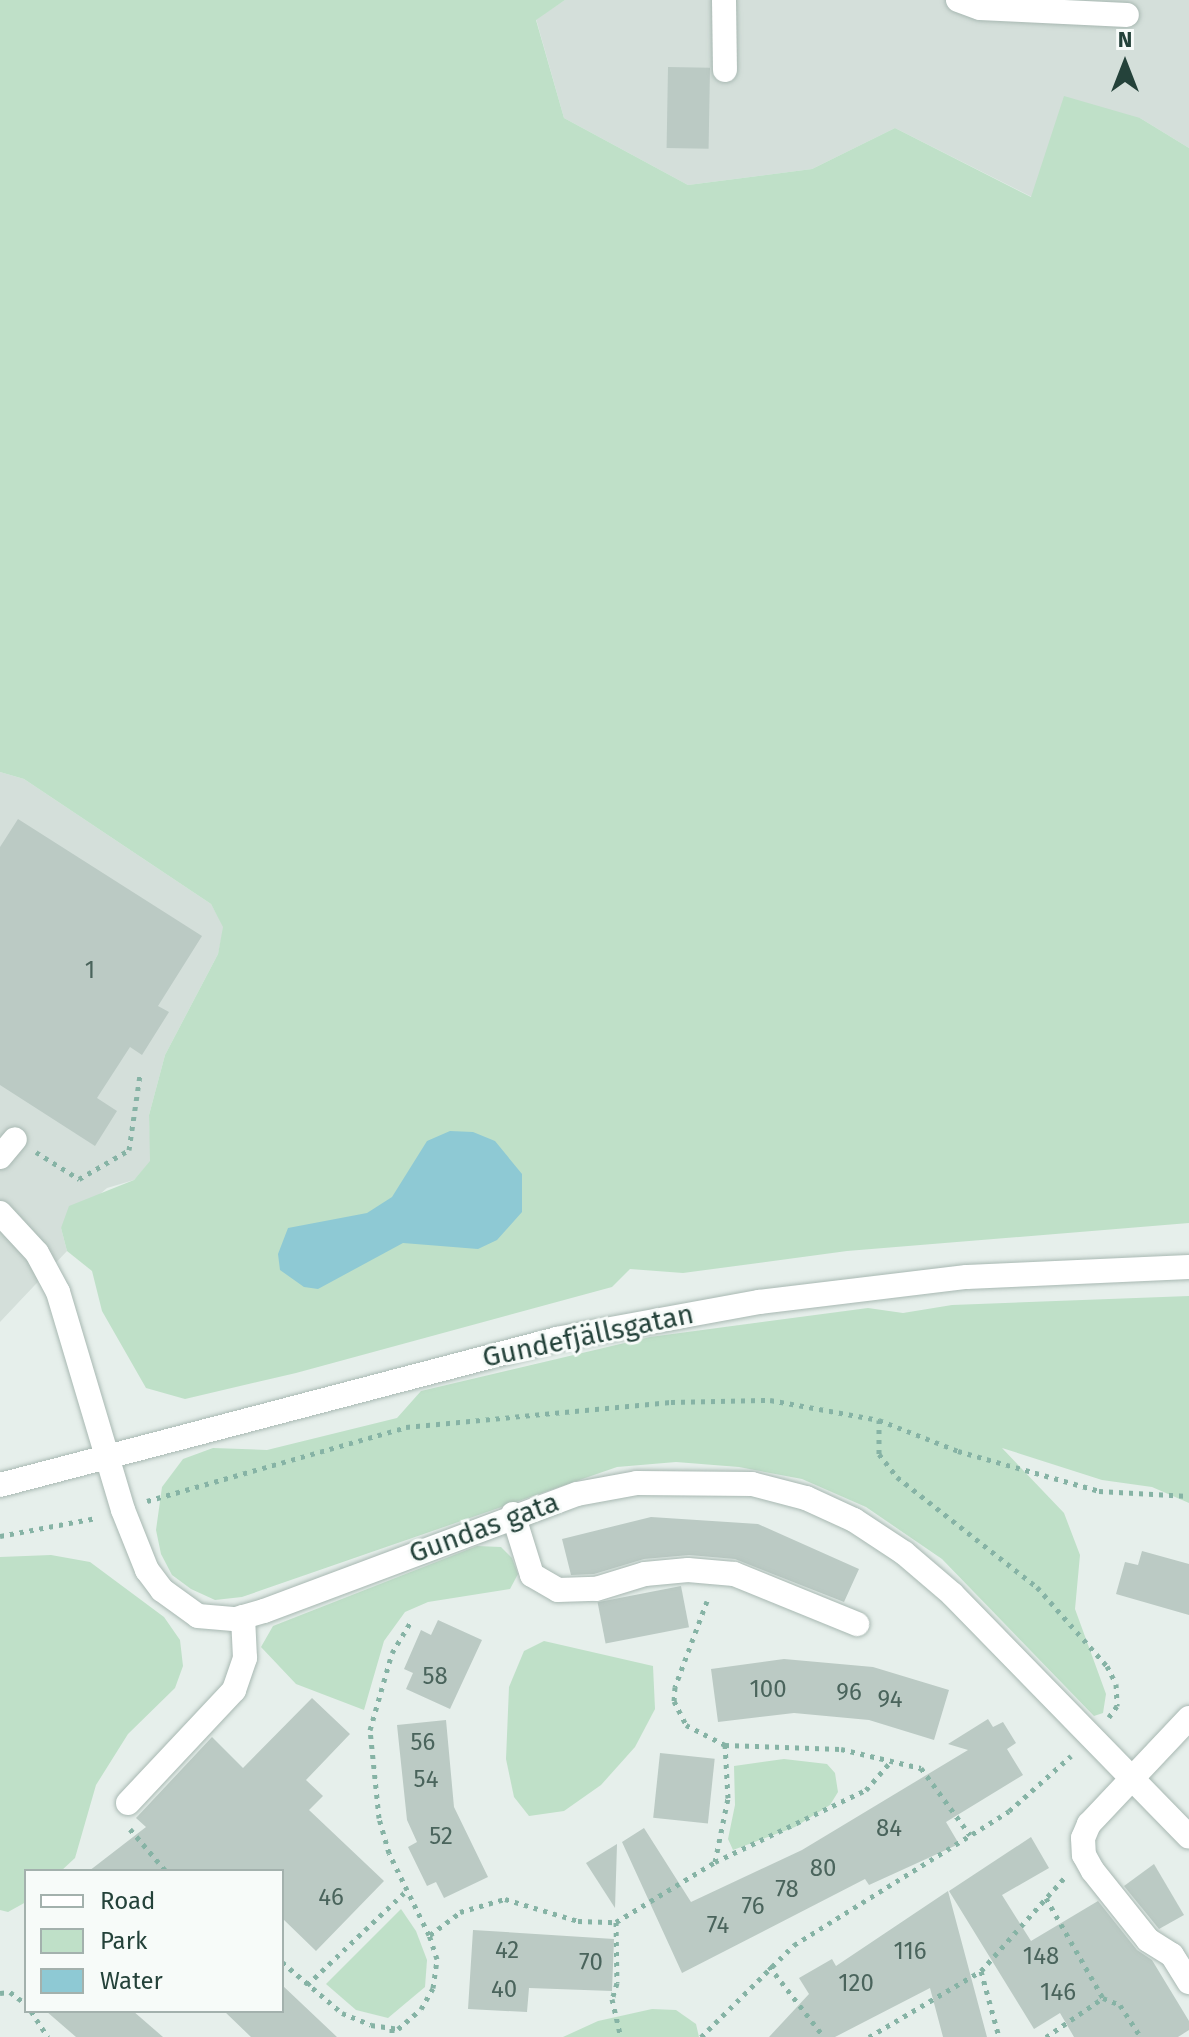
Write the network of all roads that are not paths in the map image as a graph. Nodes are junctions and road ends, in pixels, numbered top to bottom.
1 (724, 0) edge
2 (958, 0) edge
3 (1127, 15) dead end
4 (725, 70) dead end
5 (0, 1213) edge
6 (1189, 1267) edge
7 (106, 1457) junction
8 (0, 1485) edge
9 (513, 1514) junction
10 (243, 1617) junction
11 (857, 1624) dead end
12 (1189, 1718) edge
13 (1130, 1780) junction
14 (128, 1803) road end
15 (1189, 1837) edge
16 (1189, 1982) edge

1 - 4 street
2 - 3 street
5 - 7 street, Gundas gata
6 - 7 street, Gundefjällsgatan
7 - 8 street, Gundefjällsgatan
7 - 10 street, Gundas gata
9 - 10 street, Gundas gata
9 - 11 street
9 - 13 street, Gundas gata
10 - 14 street
12 - 13 street
13 - 15 street, Gundas gata
13 - 16 street

